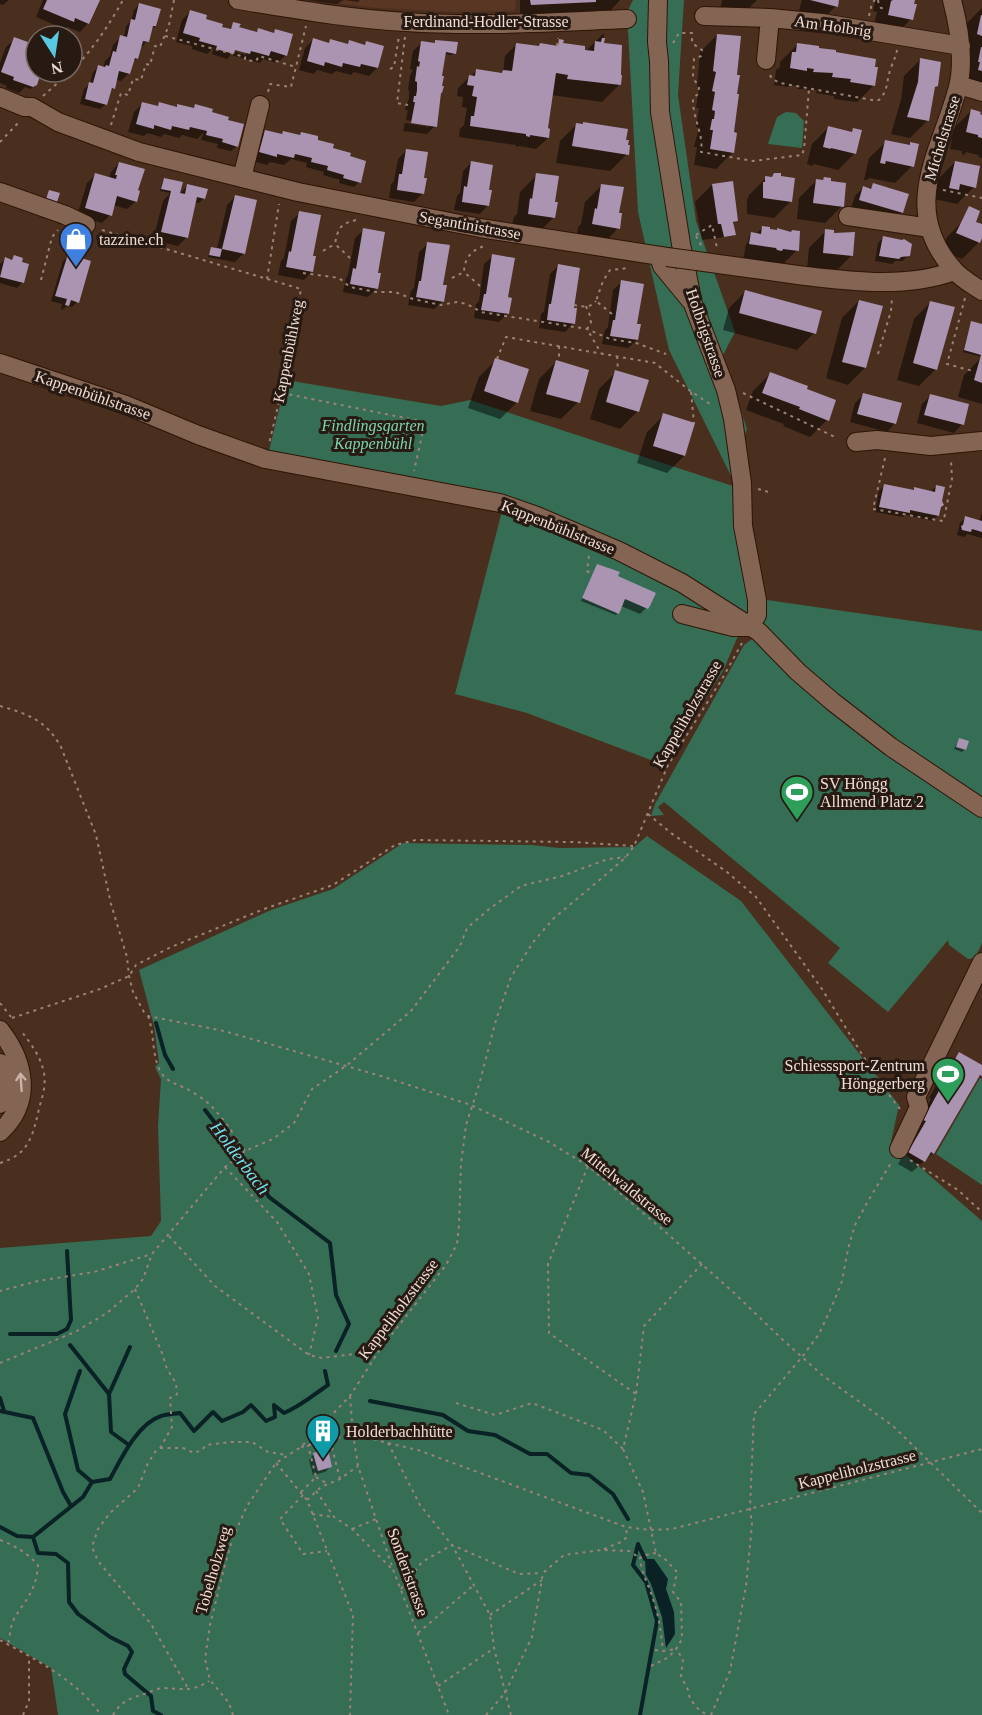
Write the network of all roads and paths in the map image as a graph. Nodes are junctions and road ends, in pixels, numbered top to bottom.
1 (123, 0) edge
2 (174, 0) edge
3 (238, 0) edge
4 (658, 0) edge
5 (877, 0) edge
6 (952, 0) edge
7 (887, 9) dead end
8 (704, 16) dead end
9 (770, 18) junction
10 (627, 19) dead end
11 (868, 22) dead end
12 (307, 23) dead end
13 (399, 30) dead end
14 (405, 31) dead end
15 (692, 33) dead end
16 (165, 36) junction
17 (899, 44) dead end
18 (961, 46) junction
19 (84, 58) edge
20 (296, 67) junction
21 (768, 67) joint
22 (390, 69) dead end
23 (55, 84) edge
24 (270, 84) dead end
25 (959, 85) junction
26 (809, 89) junction
27 (982, 92) edge
28 (0, 97) edge
29 (260, 105) dead end
30 (408, 105) dead end
31 (28, 107) junction
32 (111, 123) dead end
33 (0, 142) edge
34 (242, 178) junction
35 (934, 189) dead end
36 (0, 192) edge
37 (280, 197) dead end
38 (982, 198) edge
39 (848, 216) dead end
40 (362, 221) dead end
41 (86, 225) joint
42 (930, 228) junction
43 (59, 230) dead end
44 (699, 233) dead end
45 (698, 237) dead end
46 (717, 243) dead end
47 (335, 244) junction
48 (488, 245) dead end
49 (322, 251) dead end
50 (699, 254) junction
51 (663, 256) junction
52 (350, 258) dead end
53 (636, 268) dead end
54 (954, 271) junction
55 (464, 272) junction
56 (303, 273) dead end
57 (452, 278) dead end
58 (267, 279) junction
59 (41, 280) dead end
60 (480, 285) dead end
61 (893, 292) dead end
62 (978, 292) edge
63 (596, 301) junction
64 (693, 304) junction
65 (574, 305) dead end
66 (586, 306) junction
67 (612, 314) dead end
68 (586, 329) junction
69 (559, 346) junction
70 (600, 353) junction
71 (666, 354) dead end
72 (878, 354) dead end
73 (617, 356) junction
74 (497, 359) dead end
75 (559, 361) dead end
76 (0, 363) edge
77 (618, 371) dead end
78 (973, 371) dead end
79 (726, 390) junction
80 (691, 392) junction
81 (281, 393) junction
82 (733, 419) junction
83 (694, 423) dead end
84 (835, 437) dead end
85 (982, 441) edge
86 (856, 442) dead end
87 (886, 452) dead end
88 (951, 455) dead end
89 (265, 459) junction
90 (411, 485) junction
91 (591, 549) dead end
92 (592, 574) dead end
93 (682, 614) dead end
94 (750, 627) junction
95 (0, 706) edge
96 (982, 808) edge
97 (648, 813) junction
98 (634, 846) junction
99 (626, 857) junction
100 (982, 962) edge
101 (129, 976) junction
102 (0, 1003) edge
103 (148, 1016) junction
104 (0, 1030) edge
105 (0, 1063) edge
106 (346, 1066) junction
107 (0, 1104) edge
108 (471, 1105) junction
109 (912, 1124) junction
110 (0, 1132) edge
111 (899, 1150) junction
112 (245, 1151) junction
113 (588, 1166) junction
114 (225, 1167) junction
115 (982, 1212) edge
116 (168, 1236) junction
117 (152, 1254) junction
118 (702, 1264) junction
119 (135, 1289) junction
120 (0, 1292) edge
121 (379, 1351) junction
122 (309, 1354) junction
123 (802, 1357) junction
124 (0, 1363) edge
125 (636, 1394) junction
126 (350, 1396) junction
127 (456, 1403) dead end
128 (353, 1434) junction
129 (330, 1440) junction
130 (388, 1443) junction
131 (308, 1445) junction
132 (301, 1447) junction
133 (160, 1448) junction
134 (623, 1449) junction
135 (982, 1449) edge
136 (287, 1455) junction
137 (276, 1462) junction
138 (929, 1462) junction
139 (358, 1466) junction
140 (316, 1477) junction
141 (340, 1479) junction
142 (328, 1484) junction
143 (316, 1491) junction
144 (302, 1494) junction
145 (307, 1500) junction
146 (750, 1508) junction
147 (982, 1513) edge
148 (312, 1514) junction
149 (334, 1517) junction
150 (376, 1520) junction
151 (626, 1527) junction
152 (352, 1529) junction
153 (650, 1530) junction
154 (0, 1540) edge
155 (452, 1545) junction
156 (602, 1550) junction
157 (327, 1551) junction
158 (656, 1553) junction
159 (640, 1558) junction
160 (394, 1572) junction
161 (543, 1573) junction
162 (542, 1580) junction
163 (474, 1585) junction
164 (401, 1588) junction
165 (490, 1615) junction
166 (418, 1633) junction
167 (0, 1640) edge
168 (8, 1644) junction
169 (494, 1648) junction
170 (676, 1649) junction
171 (655, 1650) dead end
172 (663, 1651) junction
173 (30, 1656) junction
174 (651, 1666) dead end
175 (210, 1680) junction
176 (438, 1686) junction
177 (189, 1689) junction
178 (505, 1693) junction
179 (23, 1715) edge
180 (101, 1715) edge
181 (113, 1715) edge
182 (233, 1715) edge
183 (350, 1715) edge
184 (449, 1715) edge
185 (486, 1715) edge
186 (511, 1715) edge
187 (710, 1715) edge

1 - 19 path
2 - 16 path
3 - 10 street, Ferdinand-Hodler-Strasse
4 - 64 street, Holbrigstrasse
5 - 7 path
5 - 11 path
6 - 18 street, Michelstrasse
8 - 9 street, Am Holbrig
9 - 18 street, Am Holbrig
9 - 21 street
12 - 20 path
13 - 22 path
14 - 30 path
15 - 26 path
16 - 20 path
16 - 32 path
17 - 26 path
18 - 25 street, Michelstrasse
20 - 24 path
21 - 26 path
23 - 31 path
25 - 27 street
25 - 42 street, Michelstrasse
28 - 31 street, Segantinistrasse
29 - 34 street
31 - 33 path
31 - 34 street, Segantinistrasse
34 - 51 street, Segantinistrasse
35 - 38 path
36 - 41 street
37 - 58 path
39 - 42 street
40 - 47 path
41 - 58 path
42 - 54 street, Michelstrasse
43 - 59 path
44 - 46 path
45 - 50 path
47 - 49 path
47 - 52 path
48 - 55 path
50 - 51 street, Segantinistrasse, bridge
50 - 54 street, Segantinistrasse
51 - 64 street
53 - 63 path
54 - 62 street, Michelstrasse
55 - 57 path
55 - 60 path
56 - 68 path
58 - 81 path, Kappenbühlweg
61 - 72 path
62 - 78 path
63 - 66 path
63 - 67 path
64 - 79 street, Holbrigstrasse
65 - 66 path
66 - 68 path
68 - 70 path
68 - 71 path
69 - 70 path
69 - 74 path
69 - 75 path
70 - 73 path
73 - 77 path
73 - 80 path
76 - 89 street, Kappenbühlstrasse
79 - 82 street, Holbrigstrasse
79 - 84 path
80 - 82 path
80 - 83 path
81 - 89 path, Kappenbühlweg
81 - 90 path
82 - 94 street, Holbrigstrasse
85 - 86 street
87 - 88 path
89 - 90 street, Kappenbühlstrasse
90 - 94 street, Kappenbühlstrasse
91 - 92 path
93 - 94 street
94 - 96 street, Kappenbühlstrasse
94 - 97 path, Kappeliholzstrasse
95 - 101 path
97 - 98 path, Kappeliholzstrasse
97 - 109 path
98 - 99 path, Kappeliholzstrasse
98 - 101 path
99 - 106 path
99 - 108 path, Kappeliholzstrasse
100 - 109 street
101 - 102 path
101 - 103 path
103 - 106 path, Mittelwaldstrasse
103 - 112 path
110 -> 104 street
105 - 107 street
106 - 108 path, Mittelwaldstrasse
106 - 112 path
108 - 113 path, Mittelwaldstrasse
108 - 121 path, Kappeliholzstrasse
109 - 111 street
111 - 115 path
111 - 123 path
112 - 114 path
113 - 118 path, Mittelwaldstrasse
113 - 125 path
114 - 116 path
114 - 122 path
116 - 117 path
116 - 122 path
117 - 119 path
117 - 120 path
118 - 123 path, Mittelwaldstrasse
118 - 125 path
119 - 124 path
119 - 133 path
121 - 122 path
121 - 126 path, Kappeliholzstrasse
123 - 138 path, Mittelwaldstrasse
123 - 146 path
125 - 134 path
126 - 128 path
126 - 132 path, Tobelholzweg
127 - 134 path
128 - 129 path
128 - 130 path, Kappeliholzstrasse
128 - 139 path, Sonderistrasse
129 - 131 path
129 - 141 path
130 - 151 path, Kappeliholzstrasse
130 - 155 path
131 - 132 path
131 - 140 path
132 - 136 path, Tobelholzweg
133 - 136 path
133 - 177 path
134 - 153 path
135 - 138 path, Kappeliholzstrasse
136 - 137 path, Tobelholzweg
137 - 144 path
137 - 175 path, Tobelholzweg
138 - 146 path, Kappeliholzstrasse
138 - 147 path, Mittelwaldstrasse
139 - 141 path
139 - 150 path, Sonderistrasse
140 - 142 path
140 - 144 path
141 - 142 path
142 - 143 path
143 - 145 path
143 - 149 path
144 - 145 path
144 - 157 path
145 - 148 path
146 - 153 path, Kappeliholzstrasse
146 - 187 path
148 - 149 path
148 - 157 path
149 - 152 path
150 - 152 path
150 - 160 path, Sonderistrasse
151 - 153 path, Kappeliholzstrasse
151 - 156 path
152 - 160 path
153 - 158 path
154 - 168 path
155 - 161 path
155 - 163 path
155 - 164 path
156 - 159 path
156 - 161 path
157 - 183 path
158 - 159 path
158 - 170 path
159 - 172 path
160 - 164 path, Sonderistrasse
161 - 162 path
162 - 165 path
162 - 178 path
163 - 165 path
163 - 166 path
164 - 166 path, Sonderistrasse
165 - 169 path
166 - 176 path, Sonderistrasse
167 - 168 path
168 - 173 path
169 - 176 path
169 - 178 path
170 - 172 path
170 - 174 path
170 - 187 path
171 - 172 path
173 - 179 path
173 - 180 path
175 - 177 path
175 - 182 path
176 - 184 path, Sonderistrasse
177 - 181 path
178 - 185 path
178 - 186 path

